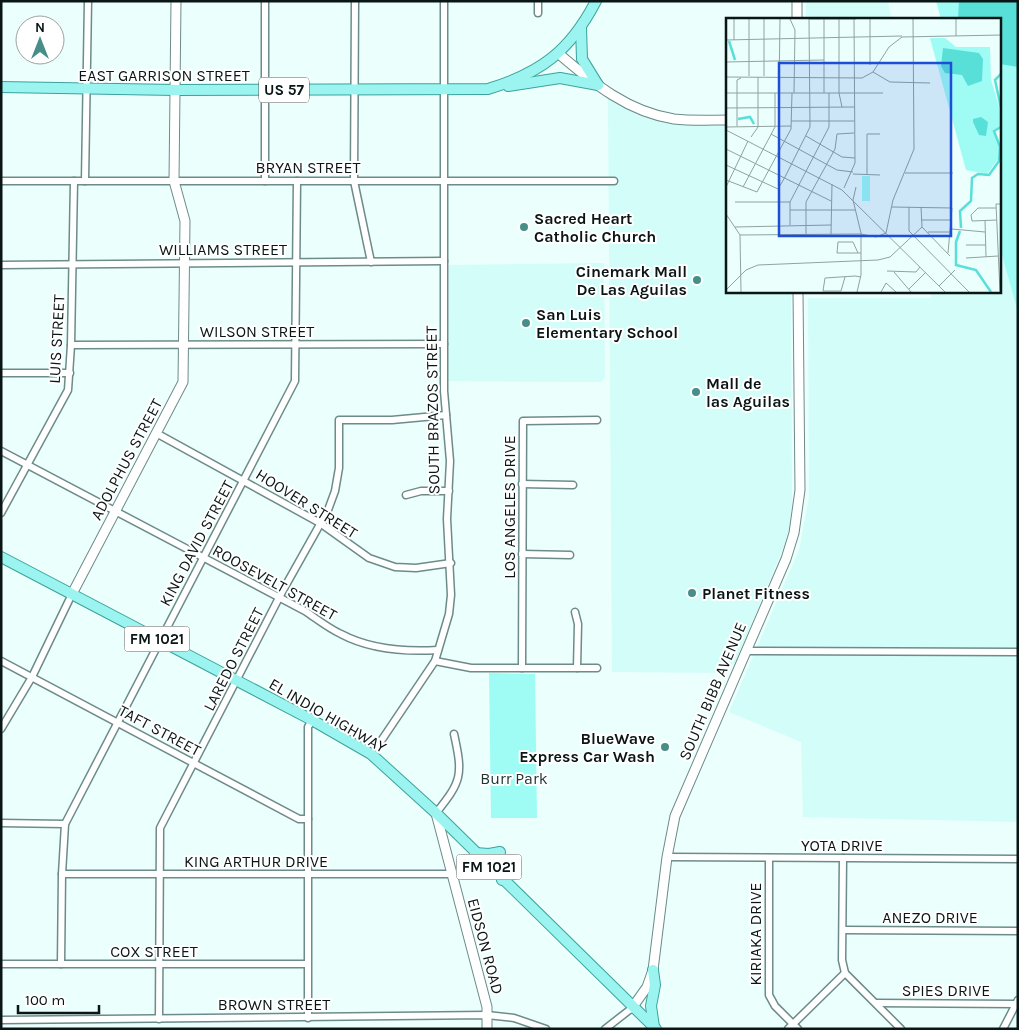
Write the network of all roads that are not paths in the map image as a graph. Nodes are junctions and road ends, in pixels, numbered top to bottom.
1 (88, 1) edge
2 (176, 1) edge
3 (265, 1) edge
4 (355, 1) edge
5 (444, 1) edge
6 (538, 1) edge
7 (596, 1) edge
8 (797, 1) edge
9 (538, 13) dead end
10 (797, 18) edge
11 (580, 28) junction
12 (559, 54) junction
13 (598, 85) junction
14 (1, 87) edge
15 (86, 89) junction
16 (488, 89) junction
17 (175, 90) junction
18 (264, 90) junction
19 (355, 90) junction
20 (443, 91) junction
21 (726, 120) edge
22 (444, 180) junction
23 (1, 181) edge
24 (74, 181) junction
25 (85, 181) junction
26 (174, 181) junction
27 (264, 181) junction
28 (297, 181) junction
29 (354, 181) junction
30 (614, 181) dead end
31 (444, 261) junction
32 (372, 262) junction
33 (186, 263) junction
34 (298, 263) junction
35 (73, 264) junction
36 (1, 265) edge
37 (798, 292) edge
38 (297, 344) junction
39 (444, 344) junction
40 (71, 345) junction
41 (185, 345) junction
42 (70, 372) junction
43 (1, 373) edge
44 (446, 416) junction
45 (597, 420) dead end
46 (156, 433) junction
47 (1, 451) edge
48 (28, 466) junction
49 (244, 480) junction
50 (522, 484) junction
51 (573, 485) dead end
52 (449, 491) junction
53 (406, 494) dead end
54 (116, 511) junction
55 (1, 513) edge
56 (320, 523) junction
57 (522, 554) junction
58 (570, 555) dead end
59 (1, 557) edge
60 (204, 558) junction
61 (451, 563) junction
62 (72, 594) junction
63 (280, 598) junction
64 (575, 612) dead end
65 (160, 640) junction
66 (438, 650) junction
67 (746, 651) junction
68 (1018, 652) edge
69 (1, 661) edge
70 (435, 661) junction
71 (522, 668) junction
72 (578, 668) junction
73 (598, 668) dead end
74 (32, 677) junction
75 (237, 681) junction
76 (312, 720) junction
77 (118, 724) junction
78 (1, 729) edge
79 (454, 734) dead end
80 (382, 741) dead end
81 (194, 764) junction
82 (436, 813) junction
83 (308, 819) junction
84 (1, 823) edge
85 (65, 824) junction
86 (475, 853) junction
87 (667, 857) junction
88 (769, 858) junction
89 (843, 858) junction
90 (1018, 859) edge
91 (62, 874) junction
92 (308, 874) junction
93 (451, 874) junction
94 (159, 875) junction
95 (502, 880) junction
96 (842, 930) junction
97 (1018, 932) edge
98 (1, 964) edge
99 (61, 964) junction
100 (159, 964) junction
101 (307, 964) junction
102 (653, 970) junction
103 (845, 973) junction
104 (1017, 1002) edge
105 (876, 1003) junction
106 (632, 1008) junction
107 (487, 1015) junction
108 (308, 1018) junction
109 (159, 1019) junction
110 (1, 1020) edge
111 (793, 1027) edge
112 (655, 1028) edge
113 (487, 1029) edge
114 (546, 1029) edge
115 (605, 1029) edge
116 (901, 1029) edge
117 (1003, 1029) edge

1 - 15 street
2 - 17 street, ADOLPHUS STREET
3 - 18 street
4 - 19 street
5 - 20 street, SOUTH BRAZOS STREET
6 - 9 street
7 - 11 main road, EAST GARRISON STREET / US 57
8 - 10 street
11 - 12 main road, EAST GARRISON STREET / US 57
11 - 13 main road
12 - 13 street
12 - 16 main road, EAST GARRISON STREET / US 57
13 - 16 main road
13 - 21 street
14 - 15 main road, EAST GARRISON STREET / US 57
15 - 17 main road, EAST GARRISON STREET / US 57
15 - 25 street
16 - 20 main road, EAST GARRISON STREET / US 57
17 - 18 main road, EAST GARRISON STREET / US 57
17 - 26 street, ADOLPHUS STREET
18 - 19 main road, EAST GARRISON STREET / US 57
18 - 27 street
19 - 20 main road, EAST GARRISON STREET / US 57
19 - 29 street
20 - 22 street, SOUTH BRAZOS STREET
22 - 29 street, BRYAN STREET
22 - 30 street, BRYAN STREET
22 - 31 street, SOUTH BRAZOS STREET
23 - 24 street, BRYAN STREET
24 - 25 street, BRYAN STREET
24 - 35 street, LUIS STREET
25 - 26 street, BRYAN STREET
26 - 27 street, BRYAN STREET
26 - 33 street, ADOLPHUS STREET
27 - 28 street, BRYAN STREET
28 - 29 street, BRYAN STREET
28 - 34 street, KING DAVID STREET
29 - 32 street
31 - 32 street, WILLIAMS STREET
31 - 39 street, SOUTH BRAZOS STREET
32 - 34 street, WILLIAMS STREET
33 - 34 street, WILLIAMS STREET
33 - 35 street, WILLIAMS STREET
33 - 41 street, ADOLPHUS STREET
34 - 38 street, KING DAVID STREET
35 - 36 street, WILLIAMS STREET
35 - 40 street, LUIS STREET
37 - 67 street, SOUTH BIBB AVENUE
38 - 39 street, WILSON STREET
38 - 41 street, WILSON STREET
38 - 49 street, KING DAVID STREET
39 - 44 street, SOUTH BRAZOS STREET
40 - 41 street, WILSON STREET
40 - 42 street, LUIS STREET
41 - 46 street, ADOLPHUS STREET
42 - 43 street
42 - 48 street, LUIS STREET
44 - 52 street, SOUTH BRAZOS STREET
44 - 56 street, LAREDO STREET
45 - 50 street, LOS ANGELES DRIVE
46 - 49 street, HOOVER STREET
46 - 54 street, ADOLPHUS STREET
47 - 48 street, ROOSEVELT STREET
48 - 54 street, ROOSEVELT STREET
48 - 55 street, LUIS STREET
49 - 56 street, HOOVER STREET
49 - 60 street, KING DAVID STREET
50 - 51 street
50 - 57 street, LOS ANGELES DRIVE
52 - 53 street
52 - 61 street, SOUTH BRAZOS STREET
54 - 60 street, ROOSEVELT STREET
54 - 62 street, ADOLPHUS STREET
56 - 61 street, HOOVER STREET
56 - 63 street, LAREDO STREET
57 - 58 street
57 - 71 street, LOS ANGELES DRIVE
59 - 62 main road, EL INDIO HIGHWAY / FM 1021
60 - 63 street, ROOSEVELT STREET
60 - 65 street, KING DAVID STREET
61 - 66 street, SOUTH BRAZOS STREET
62 - 65 main road, EL INDIO HIGHWAY / FM 1021
62 - 74 street, ADOLPHUS STREET
63 - 66 street, ROOSEVELT STREET
63 - 75 street, LAREDO STREET
64 - 72 street
65 - 75 main road, EL INDIO HIGHWAY / FM 1021
65 - 77 street, KING DAVID STREET
66 - 70 street, SOUTH BRAZOS STREET
67 - 68 street
67 - 87 street, SOUTH BIBB AVENUE
69 - 74 street, TAFT STREET
70 - 71 street
70 - 80 street, SOUTH BRAZOS STREET
71 - 72 street
72 - 73 street
74 - 77 street, TAFT STREET
74 - 78 street, ADOLPHUS STREET
75 - 76 main road, EL INDIO HIGHWAY / FM 1021
75 - 81 street, LAREDO STREET
76 - 82 main road, EL INDIO HIGHWAY / FM 1021
76 - 83 street
77 - 81 street, TAFT STREET
77 - 85 street, KING DAVID STREET
79 - 82 street
81 - 83 street, TAFT STREET
81 - 94 street, LAREDO STREET
82 - 86 main road, EL INDIO HIGHWAY / FM 1021
82 - 93 street, EIDSON ROAD
83 - 92 street
84 - 85 street
85 - 91 street, KING DAVID STREET
86 - 95 main road, EL INDIO HIGHWAY / FM 1021
86 - 95 main road
87 - 88 street, YOTA DRIVE
87 - 102 street, SOUTH BIBB AVENUE
88 - 89 street, YOTA DRIVE
88 - 111 street, KIRIAKA DRIVE
89 - 90 street, YOTA DRIVE
89 - 96 street
91 - 94 street, KING ARTHUR DRIVE
91 - 99 street, KING DAVID STREET
92 - 93 street, KING ARTHUR DRIVE
92 - 94 street, KING ARTHUR DRIVE
92 - 101 street
93 - 107 street, EIDSON ROAD
94 - 100 street, LAREDO STREET
95 - 106 main road, EL INDIO HIGHWAY / FM 1021
96 - 97 street, ANEZO DRIVE
96 - 103 street
98 - 99 street, COX STREET
99 - 100 street, COX STREET
100 - 101 street, COX STREET
100 - 109 street, LAREDO STREET
101 - 108 street
102 - 106 street, SOUTH BIBB AVENUE
102 - 112 main road
103 - 105 street
103 - 111 street
104 - 105 street, SPIES DRIVE
104 - 117 street
105 - 116 street
106 - 112 main road, EL INDIO HIGHWAY / FM 1021
106 - 115 street
107 - 108 street, BROWN STREET
107 - 113 street, EIDSON ROAD
107 - 114 street, BROWN STREET
108 - 109 street, BROWN STREET
109 - 110 street, BROWN STREET

